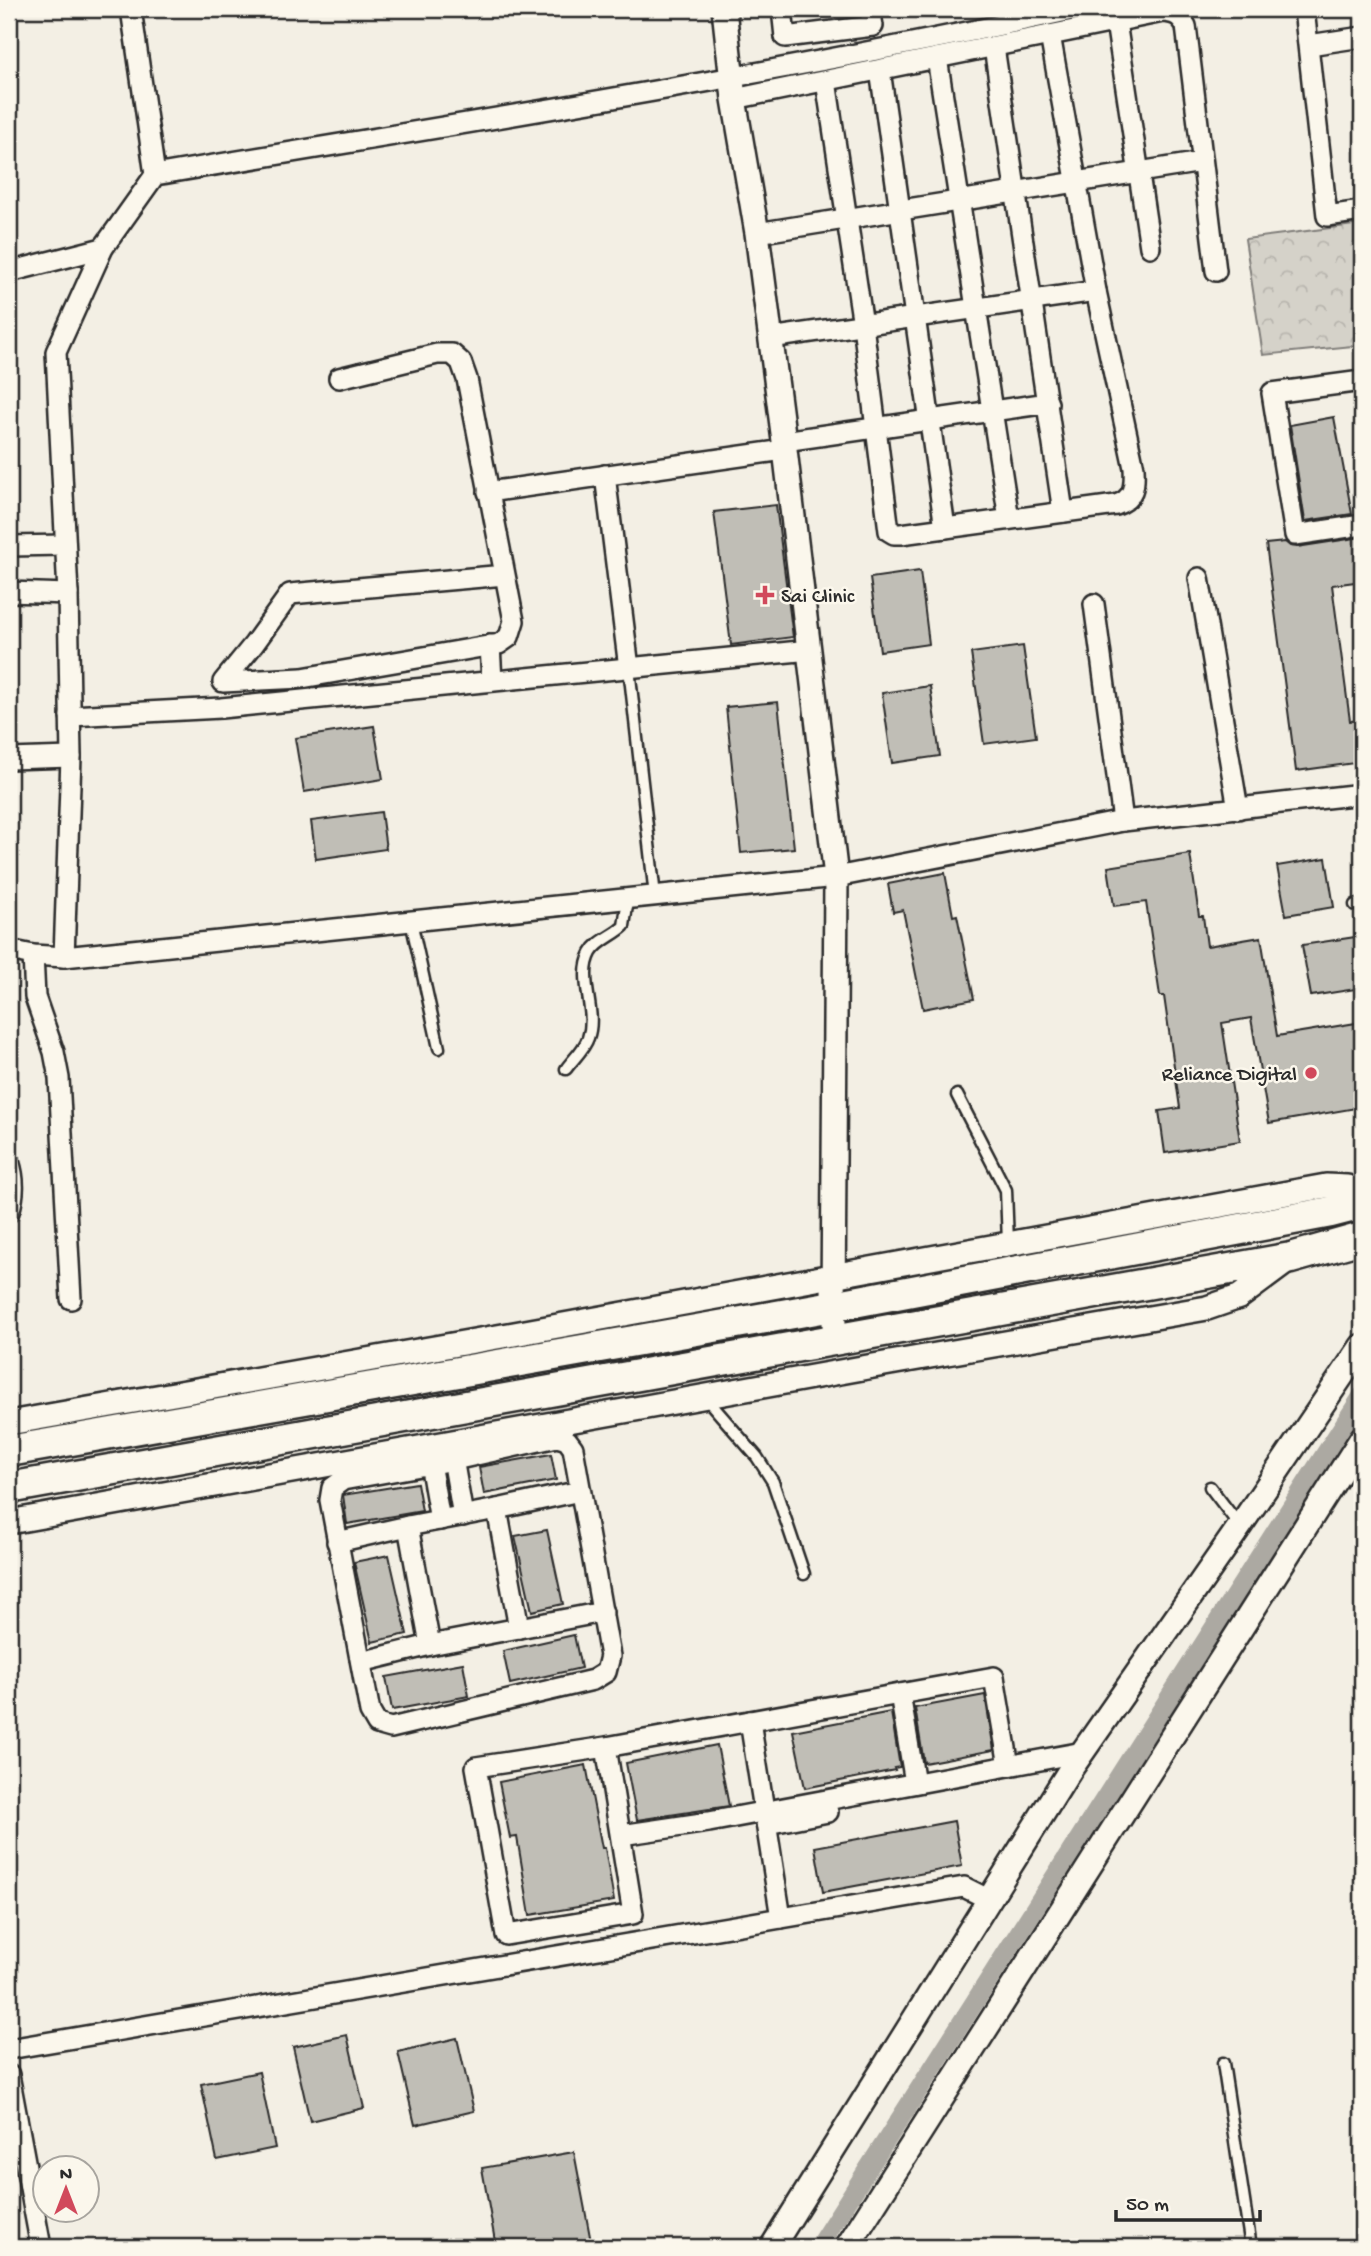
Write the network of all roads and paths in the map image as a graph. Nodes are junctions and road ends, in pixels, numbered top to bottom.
1 (131, 9) edge
2 (724, 9) edge
3 (782, 9) edge
4 (870, 9) edge
5 (1076, 9) edge
6 (1304, 9) edge
7 (1163, 10) edge
8 (1116, 22) junction
9 (1050, 35) junction
10 (1362, 37) edge
11 (964, 43) junction
12 (1309, 45) junction
13 (994, 47) junction
14 (937, 58) junction
15 (880, 70) junction
16 (826, 81) junction
17 (733, 88) junction
18 (1202, 162) junction
19 (1139, 172) junction
20 (155, 175) junction
21 (1077, 182) junction
22 (1017, 192) junction
23 (960, 201) junction
24 (900, 211) junction
25 (1362, 211) edge
26 (847, 219) junction
27 (757, 233) junction
28 (1150, 247) dead end
29 (103, 248) junction
30 (1216, 271) dead end
31 (9, 272) edge
32 (1097, 291) junction
33 (1033, 300) junction
34 (976, 309) junction
35 (915, 317) junction
36 (863, 325) junction
37 (770, 338) junction
38 (339, 378) dead end
39 (1362, 382) edge
40 (1048, 403) junction
41 (992, 411) junction
42 (930, 420) junction
43 (876, 428) junction
44 (784, 445) junction
45 (605, 475) junction
46 (488, 492) junction
47 (1063, 512) junction
48 (1009, 519) junction
49 (1362, 525) edge
50 (945, 528) junction
51 (65, 545) junction
52 (9, 546) edge
53 (505, 575) junction
54 (1199, 578) dead end
55 (9, 593) edge
56 (68, 594) junction
57 (1094, 604) dead end
58 (490, 645) junction
59 (810, 650) junction
60 (629, 668) junction
61 (492, 681) junction
62 (70, 716) junction
63 (71, 757) junction
64 (9, 759) edge
65 (1362, 794) edge
66 (1238, 809) junction
67 (1123, 821) junction
68 (836, 877) junction
69 (655, 896) junction
70 (628, 899) junction
71 (411, 921) junction
72 (9, 950) edge
73 (33, 955) junction
74 (64, 957) junction
75 (439, 1048) dead end
76 (566, 1069) dead end
77 (957, 1095) dead end
78 (9, 1161) edge
79 (1362, 1196) edge
80 (1362, 1204) edge
81 (9, 1212) edge
82 (1362, 1238) edge
83 (1007, 1243) junction
84 (1291, 1258) junction
85 (834, 1274) junction
86 (71, 1299) dead end
87 (833, 1306) junction
88 (835, 1340) junction
89 (1362, 1346) edge
90 (704, 1397) junction
91 (9, 1423) edge
92 (1362, 1438) edge
93 (9, 1451) edge
94 (452, 1451) junction
95 (428, 1456) junction
96 (1210, 1487) dead end
97 (9, 1488) edge
98 (580, 1491) junction
99 (498, 1509) junction
100 (463, 1516) junction
101 (440, 1520) junction
102 (9, 1522) edge
103 (408, 1526) junction
104 (1240, 1526) junction
105 (337, 1542) junction
106 (804, 1574) dead end
107 (603, 1612) junction
108 (519, 1628) junction
109 (430, 1645) junction
110 (361, 1662) junction
111 (900, 1694) junction
112 (750, 1721) junction
113 (606, 1747) junction
114 (1079, 1758) junction
115 (1018, 1768) junction
116 (915, 1783) junction
117 (766, 1818) junction
118 (621, 1835) junction
119 (988, 1899) junction
120 (781, 1918) junction
121 (9, 2049) edge
122 (1223, 2063) dead end
123 (9, 2075) edge
124 (11, 2095) edge
125 (41, 2247) edge
126 (772, 2247) edge
127 (847, 2247) edge
128 (1251, 2247) edge

1 - 20 street
2 - 17 street
3 - 4 street
5 - 11 street
6 - 12 street
7 - 8 street
7 - 18 street
8 - 9 street
8 - 19 street
9 - 13 street
9 - 21 street
10 - 12 street
11 - 13 street
11 - 14 street
11 - 17 street
12 - 25 street
13 - 22 street
14 - 15 street
14 - 23 street
15 - 16 street
15 - 24 street
16 - 17 street
16 - 26 street
17 - 20 street
17 - 27 street
18 - 19 street
18 - 30 street
19 - 21 street
19 - 28 street
20 - 29 street
21 - 22 street
21 - 32 street
22 - 23 street
22 - 33 street
23 - 24 street
23 - 34 street
24 - 26 street
24 - 35 street
26 - 27 street
26 - 36 street
27 - 37 street
29 - 31 street
29 - 51 street
32 - 33 street
32 - 47 street
33 - 34 street
33 - 40 street
34 - 35 street
34 - 41 street
35 - 36 street
35 - 42 street
36 - 37 street
36 - 43 street
37 - 44 street
38 - 46 street
39 - 49 street
40 - 41 street
40 - 47 street
41 - 42 street
41 - 48 street
42 - 43 street
42 - 50 street
43 - 44 street
43 - 50 street
44 - 45 street
44 - 59 street
45 - 46 street
45 - 60 street
46 - 53 street
47 - 48 street
48 - 50 street
51 - 52 street
51 - 56 street
53 - 58 street
53 - 58 street
54 - 66 street
55 - 56 street
56 - 62 street
57 - 67 street
58 - 61 street
59 - 60 street
59 - 68 street
60 - 61 street
60 - 69 lane
61 - 62 street
62 - 63 street
63 - 64 street
63 - 74 street
65 - 66 street
66 - 67 street
67 - 68 street
68 - 69 street
68 - 85 street
69 - 70 street
70 - 71 street
70 - 76 lane
71 - 74 street
71 - 75 lane
72 - 73 street
73 - 74 street
73 - 86 street
77 - 83 lane
78 - 81 street
79 - 83 street
80 - 87 main road
82 - 84 main road
83 - 85 street
84 - 88 main road
84 - 90 street
85 - 87 street
85 - 91 street
87 - 88 street
87 - 93 main road
88 - 97 main road
89 - 104 street
90 - 94 street
90 - 106 lane
92 - 127 street
94 - 95 street
94 - 98 street
94 - 100 street
95 - 101 street
95 - 102 street
95 - 105 street
96 - 104 lane
98 - 99 street
98 - 107 street
99 - 100 street
99 - 108 street
100 - 101 street
101 - 103 street
103 - 105 street
103 - 109 street
104 - 114 street
105 - 110 street
107 - 108 street
107 - 110 street
108 - 109 street
109 - 110 street
111 - 112 street
111 - 115 street
111 - 116 street
112 - 113 street
112 - 117 street
113 - 118 street
113 - 118 street
114 - 115 street
114 - 119 street
115 - 116 street
115 - 117 street
116 - 117 street
117 - 118 street
117 - 120 street
119 - 120 street
119 - 126 street
120 - 121 street
122 - 128 lane
123 - 124 street
124 - 125 street

